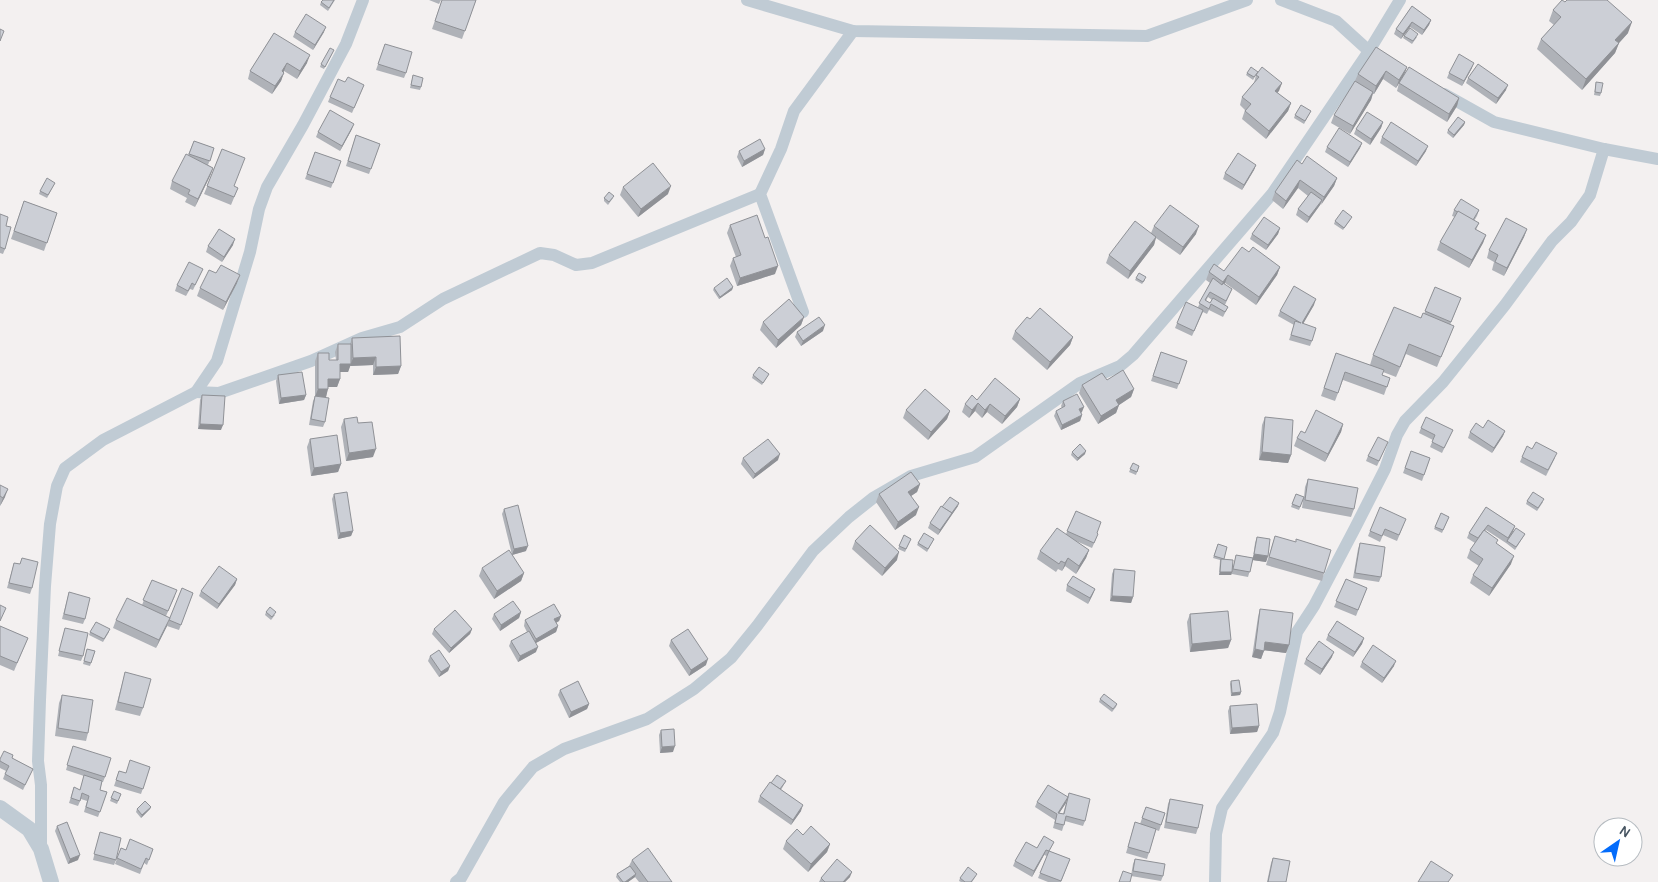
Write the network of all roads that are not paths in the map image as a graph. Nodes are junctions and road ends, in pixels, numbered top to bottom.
1 (363, 0) edge
2 (747, 0) edge
3 (1247, 0) edge
4 (1281, 0) edge
5 (1400, 0) edge
6 (853, 31) junction
7 (1369, 51) junction
8 (1394, 66) edge
9 (1432, 87) edge
10 (1604, 149) junction
11 (1658, 159) edge
12 (760, 194) junction
13 (803, 312) edge
14 (196, 392) junction
15 (0, 808) edge
16 (41, 849) junction
17 (51, 882) edge
18 (456, 882) edge
19 (1215, 882) edge

1 - 14 street
2 - 6 street
3 - 6 street
4 - 7 street
5 - 7 street
6 - 12 street
7 - 8 street
7 - 18 street
9 - 10 street
10 - 11 street
10 - 19 street
12 - 13 street
12 - 14 street
14 - 16 street
15 - 16 street
16 - 17 street

